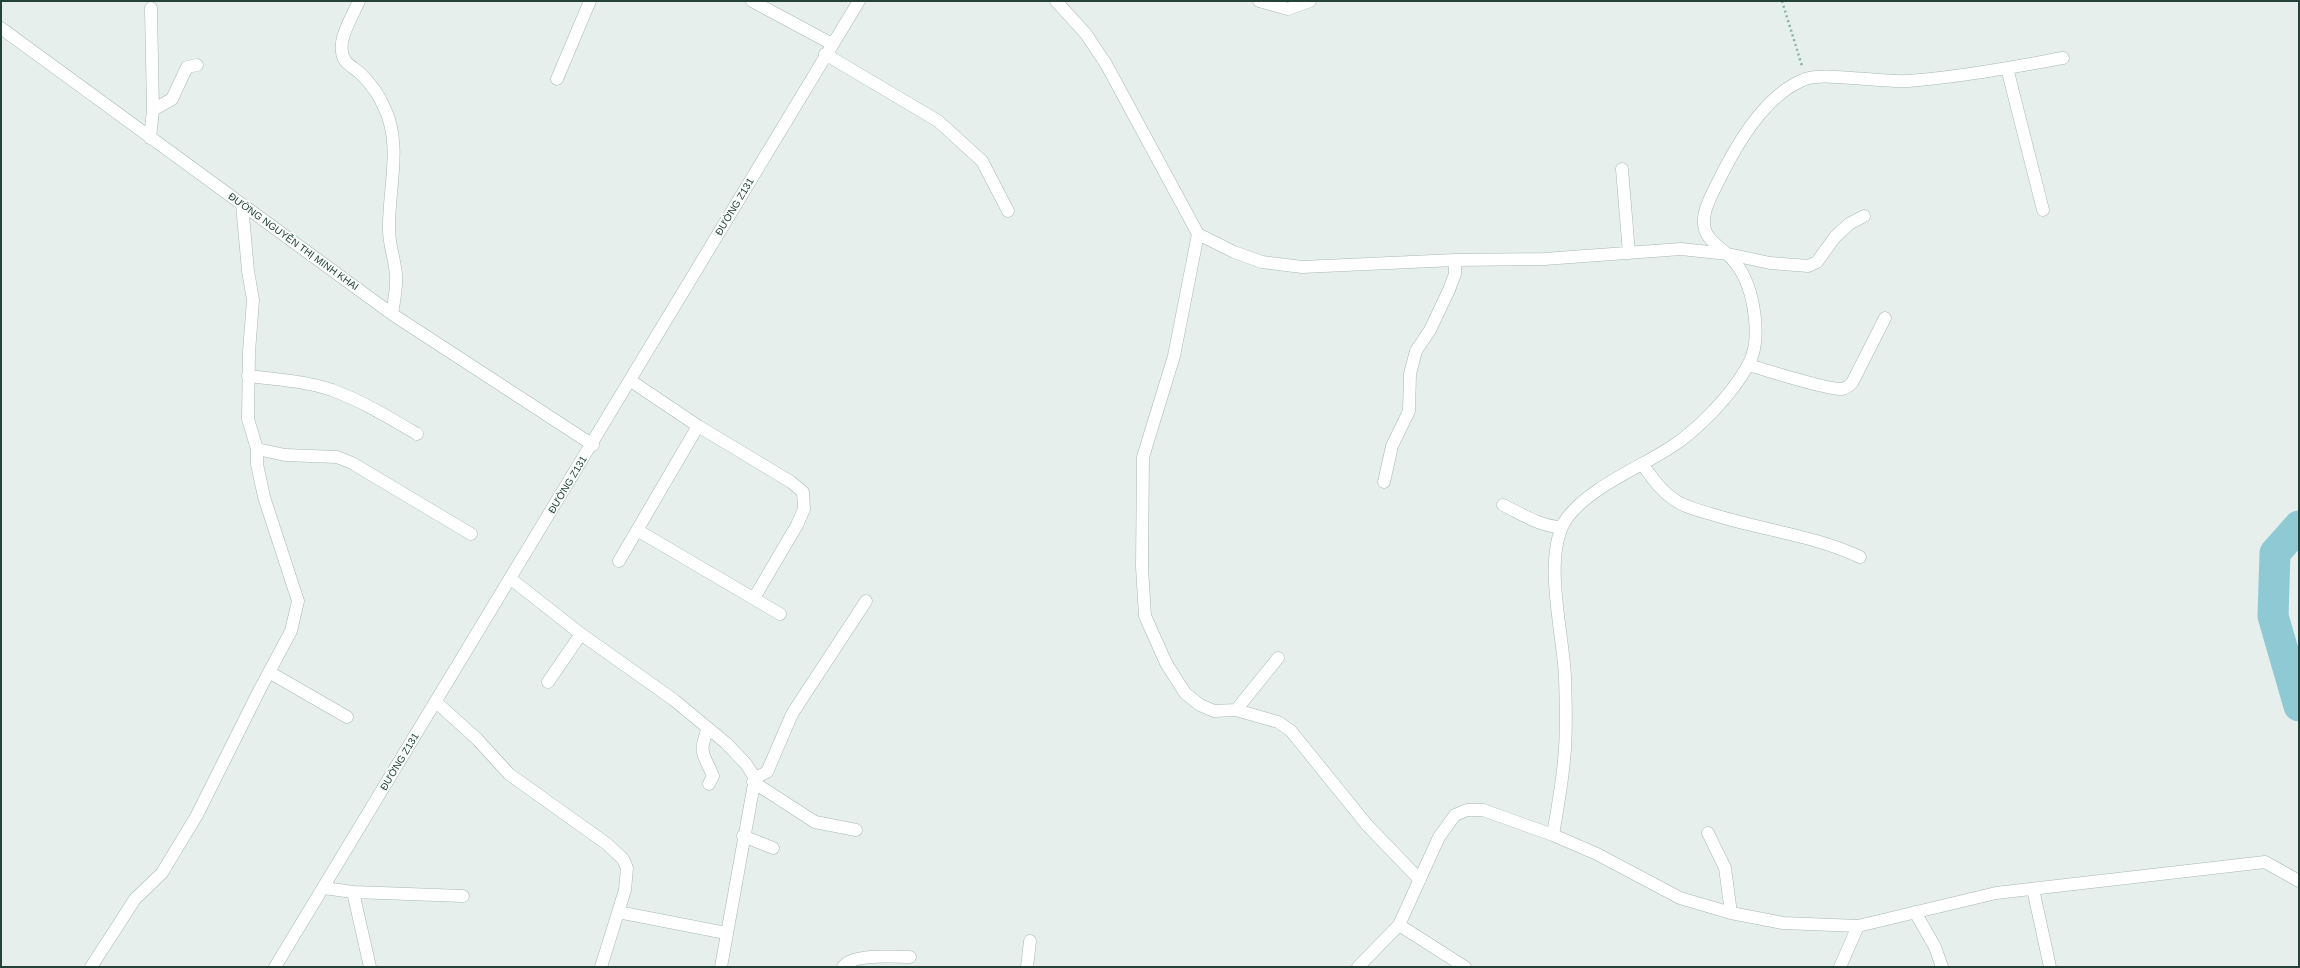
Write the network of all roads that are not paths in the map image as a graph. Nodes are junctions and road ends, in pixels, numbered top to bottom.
1 (359, 1) edge
2 (590, 1) edge
3 (752, 1) edge
4 (859, 1) edge
5 (1056, 1) edge
6 (1259, 1) edge
7 (1310, 1) edge
8 (151, 8) dead end
9 (1, 28) edge
10 (832, 44) junction
11 (825, 54) junction
12 (2064, 58) dead end
13 (197, 65) dead end
14 (2007, 68) junction
15 (557, 80) dead end
16 (153, 110) junction
17 (150, 138) junction
18 (1622, 169) dead end
19 (242, 204) junction
20 (2043, 210) dead end
21 (1008, 211) dead end
22 (1864, 216) dead end
23 (1198, 234) junction
24 (1629, 254) junction
25 (1728, 254) junction
26 (1455, 260) junction
27 (392, 314) junction
28 (1885, 318) dead end
29 (1748, 365) junction
30 (248, 376) junction
31 (631, 381) junction
32 (698, 426) junction
33 (417, 434) dead end
34 (593, 445) junction
35 (257, 449) junction
36 (1642, 464) junction
37 (1384, 482) dead end
38 (1503, 505) dead end
39 (1562, 527) junction
40 (637, 530) junction
41 (471, 534) dead end
42 (1860, 557) dead end
43 (619, 561) dead end
44 (511, 580) junction
45 (754, 598) junction
46 (866, 601) dead end
47 (780, 614) dead end
48 (581, 634) junction
49 (1278, 658) dead end
50 (269, 672) junction
51 (548, 682) dead end
52 (436, 702) junction
53 (1236, 710) junction
54 (346, 717) dead end
55 (708, 728) junction
56 (754, 780) junction
57 (709, 784) dead end
58 (856, 830) dead end
59 (1708, 833) dead end
60 (1553, 835) junction
61 (743, 836) junction
62 (773, 848) dead end
63 (1420, 880) junction
64 (2299, 881) edge
65 (324, 888) junction
66 (2033, 889) junction
67 (353, 892) junction
68 (463, 896) dead end
69 (618, 912) junction
70 (1915, 912) junction
71 (1732, 913) junction
72 (1399, 925) junction
73 (1858, 926) junction
74 (726, 933) junction
75 (1030, 941) dead end
76 (910, 957) dead end
77 (91, 967) edge
78 (275, 967) edge
79 (370, 967) edge
80 (601, 967) edge
81 (721, 967) edge
82 (844, 967) edge
83 (1027, 967) edge
84 (1358, 967) edge
85 (1465, 967) edge
86 (1840, 967) edge
87 (1942, 967) edge
88 (2050, 967) edge

1 - 27 street
2 - 15 street
3 - 10 street
4 - 10 street, ĐƯỜNG Z131
5 - 23 street
6 - 7 street
8 - 16 street
9 - 17 street, ĐƯỜNG NGUYỄN THỊ MINH KHAI
10 - 11 street, ĐƯỜNG Z131
11 - 21 street
11 - 31 street, ĐƯỜNG Z131
12 - 14 street
13 - 16 street
14 - 20 street
14 - 25 street
16 - 17 street
17 - 19 street, ĐƯỜNG NGUYỄN THỊ MINH KHAI
18 - 24 street
19 - 27 street, ĐƯỜNG NGUYỄN THỊ MINH KHAI
19 - 30 street
22 - 25 street
23 - 26 street
23 - 53 street
24 - 25 street
24 - 26 street
25 - 29 street
26 - 37 street
27 - 34 street, ĐƯỜNG NGUYỄN THỊ MINH KHAI
28 - 29 street
29 - 36 street
30 - 33 street
30 - 35 street
31 - 32 street
31 - 34 street, ĐƯỜNG Z131
32 - 40 street
32 - 45 street
34 - 44 street, ĐƯỜNG Z131
35 - 41 street
35 - 50 street
36 - 39 street
36 - 42 street
38 - 39 street
39 - 60 street
40 - 43 street
40 - 45 street
44 - 48 street
44 - 52 street, ĐƯỜNG Z131
45 - 47 street
46 - 56 street
48 - 51 street
48 - 55 street
49 - 53 street
50 - 54 street
50 - 77 street
52 - 65 street, ĐƯỜNG Z131
52 - 69 street
53 - 63 street
55 - 56 street
55 - 57 street
56 - 58 street
56 - 61 street
59 - 71 street
60 - 63 street
60 - 71 street
61 - 62 street
61 - 74 street
63 - 72 street
64 - 66 street
65 - 67 street
65 - 78 street, ĐƯỜNG Z131
66 - 70 street
66 - 88 street
67 - 68 street
67 - 79 street
69 - 74 street
69 - 80 street
70 - 73 street
70 - 87 street
71 - 73 street
72 - 84 street
72 - 85 street
73 - 86 street
74 - 81 street
75 - 83 street
76 - 82 street

